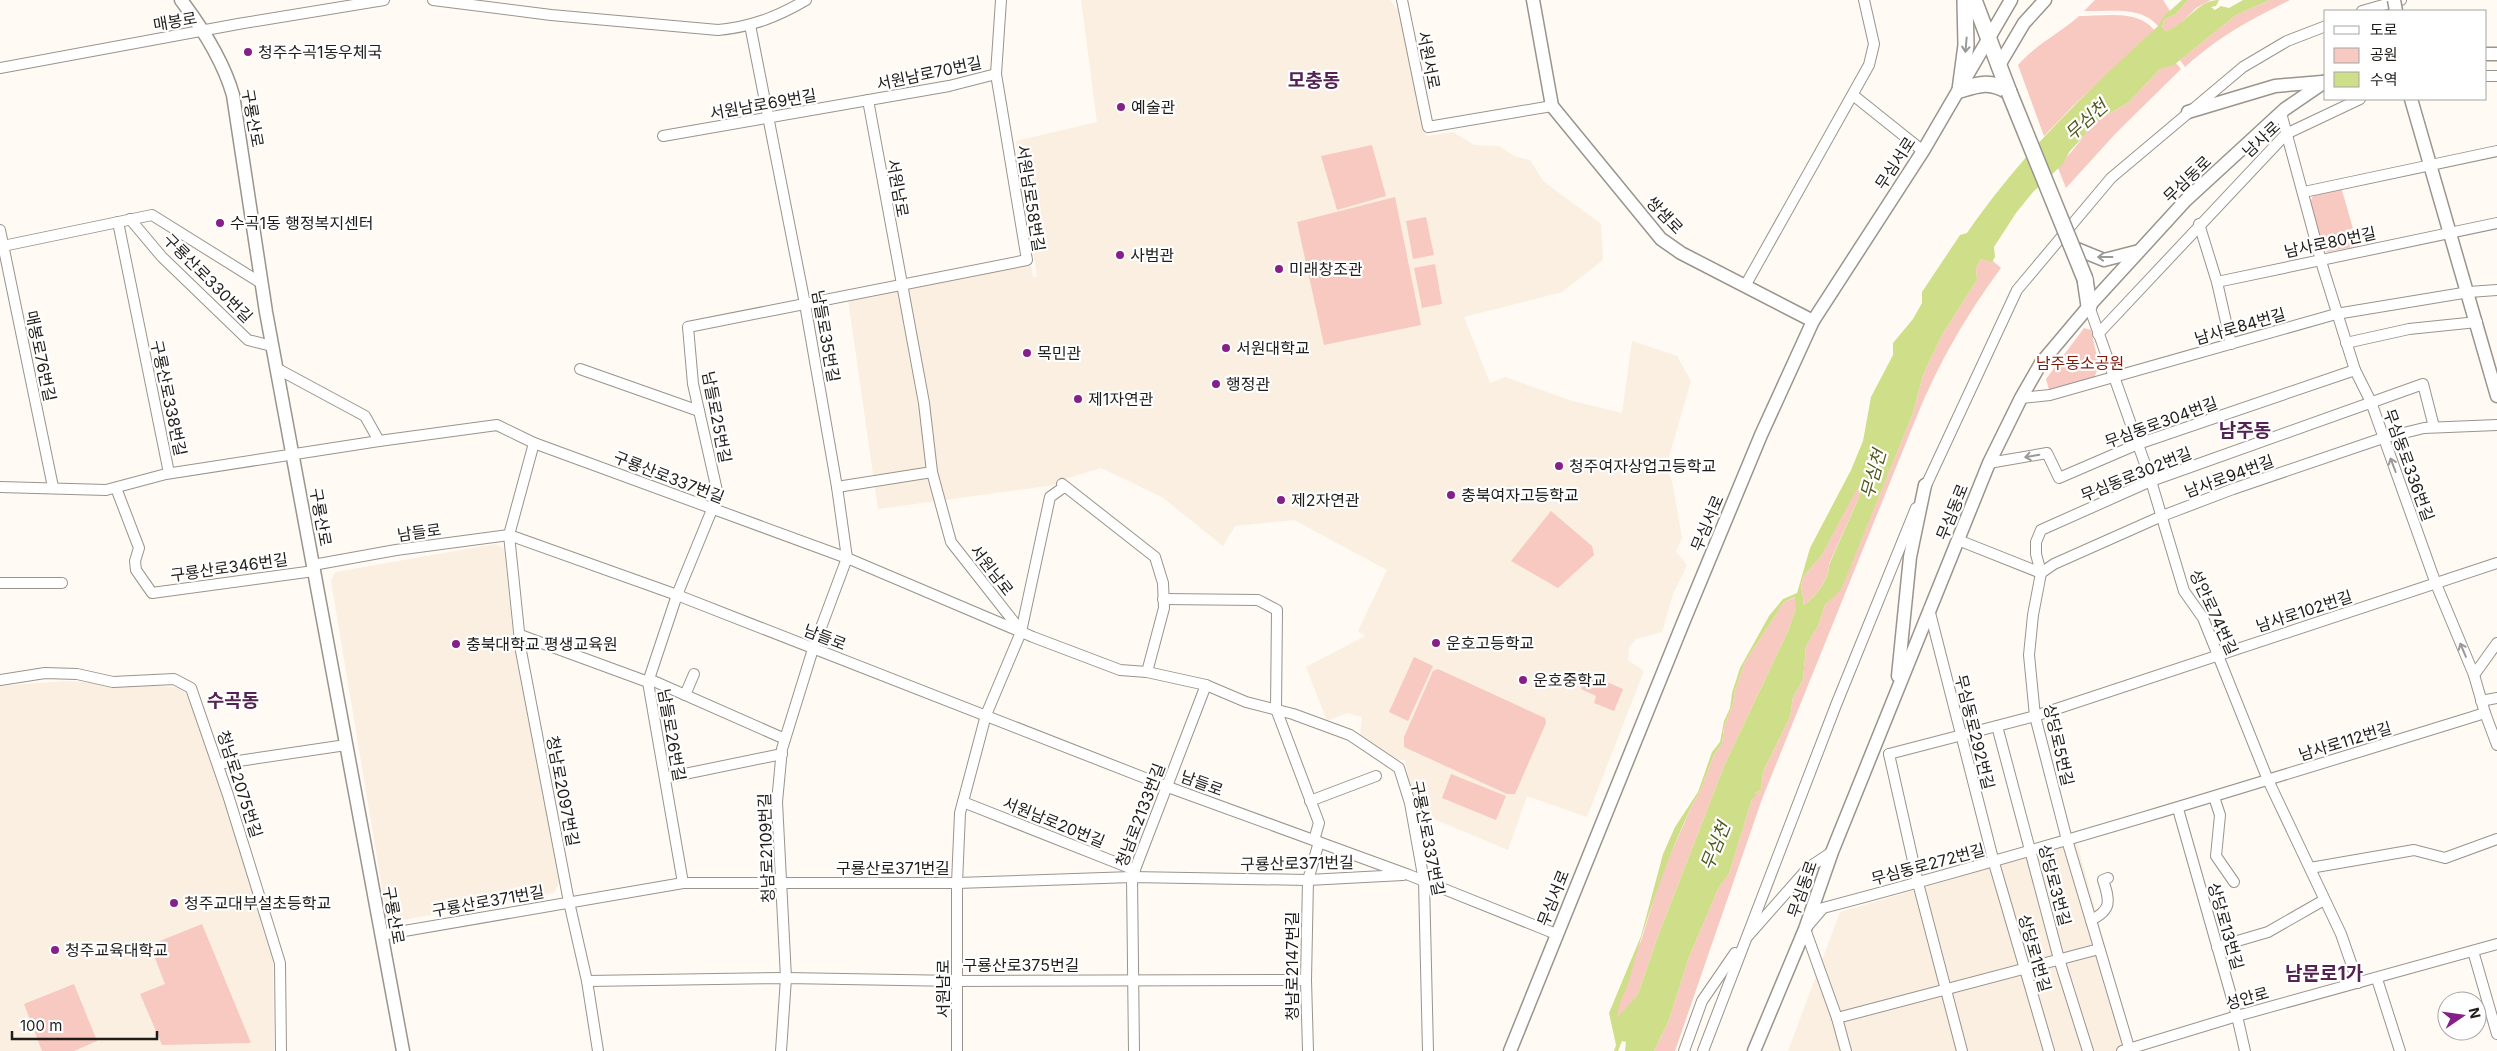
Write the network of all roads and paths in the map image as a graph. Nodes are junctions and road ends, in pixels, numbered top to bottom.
1 (181, 0) edge
2 (384, 0) edge
3 (433, 0) edge
4 (806, 0) edge
5 (1001, 0) edge
6 (1402, 0) edge
7 (1533, 0) edge
8 (1864, 0) edge
9 (1965, 0) edge
10 (1974, 0) edge
11 (2011, 0) edge
12 (2045, 0) edge
13 (2401, 0) edge
14 (2365, 10) edge
15 (750, 25) junction
16 (2324, 27) edge
17 (202, 31) junction
18 (1989, 36) junction
19 (0, 68) edge
20 (1999, 69) junction
21 (996, 74) junction
22 (2324, 81) edge
23 (1960, 90) junction
24 (2009, 92) junction
25 (1853, 95) junction
26 (868, 100) junction
27 (2358, 100) edge
28 (2411, 100) edge
29 (1552, 106) junction
30 (2188, 112) junction
31 (2281, 113) junction
32 (767, 119) junction
33 (2286, 134) junction
34 (663, 136) dead end
35 (1923, 151) junction
36 (2497, 151) edge
37 (2430, 164) junction
38 (2304, 192) junction
39 (130, 219) junction
40 (118, 222) junction
41 (2497, 223) edge
42 (2199, 224) junction
43 (0, 230) edge
44 (2450, 232) junction
45 (3, 246) junction
46 (2072, 248) junction
47 (2139, 252) junction
48 (2320, 259) junction
49 (2217, 282) junction
50 (261, 283) junction
51 (900, 284) junction
52 (1745, 286) junction
53 (2497, 290) edge
54 (2469, 292) junction
55 (805, 304) junction
56 (2089, 306) junction
57 (2336, 314) junction
58 (1813, 320) junction
59 (2477, 322) junction
60 (2098, 334) junction
61 (2346, 343) junction
62 (2232, 344) junction
63 (272, 346) junction
64 (276, 368) junction
65 (580, 369) dead end
66 (2355, 370) junction
67 (2114, 376) junction
68 (2497, 396) edge
69 (2021, 398) junction
70 (2371, 402) junction
71 (699, 411) junction
72 (2497, 425) edge
73 (2434, 427) junction
74 (2383, 438) junction
75 (379, 441) junction
76 (534, 443) junction
77 (2138, 444) junction
78 (293, 455) junction
79 (1990, 463) junction
80 (932, 472) junction
81 (170, 473) junction
82 (2151, 481) junction
83 (1925, 485) junction
84 (0, 486) edge
85 (53, 487) junction
86 (838, 487) junction
87 (116, 488) junction
88 (712, 510) junction
89 (2162, 516) junction
90 (509, 535) junction
91 (1958, 540) junction
92 (847, 558) junction
93 (2497, 563) edge
94 (314, 568) junction
95 (2041, 574) junction
96 (0, 583) edge
97 (62, 583) dead end
98 (2436, 584) junction
99 (677, 595) junction
100 (1163, 599) junction
101 (1929, 609) junction
102 (1021, 632) junction
103 (520, 635) junction
104 (2497, 643) edge
105 (813, 649) junction
106 (2217, 654) junction
107 (1146, 672) junction
108 (694, 674) dead end
109 (2474, 675) junction
110 (0, 680) edge
111 (648, 681) junction
112 (1206, 685) junction
113 (1896, 692) junction
114 (685, 695) junction
115 (2497, 698) edge
116 (2481, 701) junction
117 (1276, 709) junction
118 (2485, 713) junction
119 (986, 715) junction
120 (2035, 716) junction
121 (1997, 726) junction
122 (1960, 736) junction
123 (785, 739) junction
124 (346, 745) junction
125 (2497, 745) edge
126 (1874, 747) junction
127 (782, 754) junction
128 (1889, 754) junction
129 (218, 764) junction
130 (1376, 776) dead end
131 (665, 778) junction
132 (2268, 780) junction
133 (1168, 787) junction
134 (2214, 797) junction
135 (1310, 801) junction
136 (963, 802) junction
137 (2178, 809) junction
138 (2067, 840) junction
139 (2497, 840) edge
140 (1316, 841) junction
141 (2031, 851) junction
142 (1832, 852) junction
143 (1994, 862) junction
144 (2310, 868) junction
145 (1133, 873) junction
146 (1409, 875) junction
147 (2108, 878) dead end
148 (1308, 880) junction
149 (1424, 881) junction
150 (2234, 882) dead end
151 (683, 883) junction
152 (783, 883) junction
153 (957, 883) junction
154 (1918, 883) junction
155 (2324, 900) junction
156 (569, 902) junction
157 (2091, 920) junction
158 (1805, 929) junction
159 (1556, 934) junction
160 (381, 935) junction
161 (1744, 940) junction
162 (2497, 944) edge
163 (2217, 947) junction
164 (2099, 949) junction
165 (2473, 951) junction
166 (2060, 958) junction
167 (2024, 967) junction
168 (786, 978) junction
169 (1135, 979) junction
170 (2377, 979) junction
171 (1306, 980) junction
172 (958, 981) junction
173 (587, 982) junction
174 (2358, 983) junction
175 (1945, 990) junction
176 (2237, 1016) junction
177 (1838, 1018) junction
178 (2497, 1034) edge
179 (2127, 1050) edge
180 (281, 1051) edge
181 (403, 1051) edge
182 (598, 1051) edge
183 (780, 1051) edge
184 (957, 1051) edge
185 (1134, 1051) edge
186 (1308, 1051) edge
187 (1428, 1051) edge
188 (1510, 1051) edge
189 (1684, 1051) edge
190 (1703, 1051) edge
191 (1754, 1051) edge
192 (1846, 1051) edge
193 (1962, 1051) edge
194 (2049, 1051) edge
195 (2088, 1051) edge
196 (2245, 1051) edge
197 (2400, 1051) edge

1 - 17 street, 구룡산로
2 - 17 street, 매봉로
3 - 15 street
4 - 15 street
5 - 21 street
6 - 29 street, 서원서로
7 - 29 street, 쌍샘로
8 - 25 street
9 -> 23 main road
10 - 18 main road
11 - 18 street, 무심서로
12 - 20 street
13 - 14 street
15 - 32 street, 남들로35번길
16 - 30 street
17 - 19 street, 매봉로
17 - 50 street, 구룡산로
18 - 20 main road
18 - 23 street, 무심서로
20 - 24 main road
21 - 26 street, 서원남로70번길
21 - 51 street, 서원남로58번길
22 - 30 street
22 - 31 street, 무심동로
23 - 24 main road
23 - 35 street, 무심서로
24 - 46 main road, bridge
25 - 35 street
25 - 52 street
26 - 32 street, 서원남로69번길
26 - 51 street, 서원남로
27 - 33 street, 남사로
28 - 37 street
29 - 52 street, 쌍샘로
30 - 83 street
31 - 33 street, 무심동로336번길
31 - 47 street, 무심동로
32 - 34 street, 서원남로69번길
32 - 55 street, 남들로35번길
33 - 38 street, 무심동로336번길
33 - 42 street, 남사로
35 - 58 street, 무심서로
36 - 37 street
37 - 38 street
37 - 44 street
38 - 48 street, 무심동로336번길
39 - 40 street
39 - 50 street
39 - 63 street, 구룡산로330번길
40 - 45 street
40 - 81 street, 구룡산로338번길
41 - 44 street, 남사로80번길
42 - 49 street
42 - 60 street
43 - 45 street, 매봉로76번길
44 - 48 street, 남사로80번길
44 - 54 street
45 - 85 street, 매봉로76번길
47 -> 46 street
46 - 56 main road, bridge
47 - 56 street, 무심동로
48 - 49 street, 남사로80번길
48 - 57 street, 무심동로336번길
49 - 62 street
50 - 63 street, 구룡산로
51 - 55 street
51 - 80 street, 서원남로
52 - 58 street, 쌍샘로
53 - 54 street, 남사로84번길
54 - 57 street, 남사로84번길
54 - 59 street
55 - 71 street, 남들로25번길
55 - 86 street, 남들로35번길
56 - 60 street, 성안로74번길
56 - 69 street, 무심동로
57 - 61 street, 무심동로336번길
57 - 62 street, 남사로84번길
58 - 159 street, 무심서로
59 - 61 street
59 - 68 street
60 - 67 street, 성안로74번길
61 - 66 street, 무심동로336번길
62 - 67 street, 남사로84번길
63 - 64 street, 구룡산로
64 - 75 street
64 - 78 street, 구룡산로
65 - 71 street
66 - 70 street, 무심동로336번길
66 - 77 street, 무심동로304번길
67 - 69 street, 남사로84번길
67 - 77 street, 성안로74번길
69 - 79 street, 무심동로
70 - 73 street, 무심동로302번길
70 - 74 street, 무심동로336번길
70 - 82 street, 무심동로302번길
71 - 88 street, 남들로25번길
72 - 73 street, 남사로94번길
73 - 74 street, 남사로94번길
74 - 89 street, 남사로94번길
98 -> 74 street, 무심동로336번길
75 - 76 street, 구룡산로337번길
75 - 78 street, 구룡산로337번길
76 - 88 street, 구룡산로337번길
76 - 90 street
77 -> 79 street, 무심동로304번길
77 - 82 street, 성안로74번길
78 - 81 street, 구룡산로338번길
78 - 94 street, 구룡산로
79 - 91 street, 무심동로
80 - 86 street
80 - 102 street, 서원남로
81 - 87 street, 구룡산로338번길
82 - 89 street, 성안로74번길
82 - 95 street, 무심동로302번길
83 - 113 street
83 - 161 street
84 - 85 street, 구룡산로338번길
85 - 87 street, 구룡산로338번길
86 - 92 street, 남들로35번길
87 - 94 street, 구룡산로346번길
88 - 92 street, 구룡산로337번길
88 - 99 street, 남들로25번길
89 - 95 street, 남사로94번길
89 - 106 street, 성안로74번길
90 - 94 street, 남들로
90 - 99 street, 남들로
90 - 103 street, 청남로2097번길
91 - 95 street
91 - 101 street, 무심동로
92 - 102 street, 구룡산로337번길
92 - 105 street, 남들로35번길
93 - 98 street, 남사로102번길
94 - 124 street, 구룡산로
95 - 120 street, 상당로5번길
96 - 97 street
98 - 106 street, 남사로102번길
109 -> 98 street, 무심동로336번길
99 - 105 street, 남들로
99 - 111 street, 남들로26번길
100 - 102 street
100 - 107 street
100 - 117 street
101 - 113 street, 무심동로
101 - 122 street, 무심동로292번길
102 - 107 street, 구룡산로337번길
102 - 119 street, 서원남로
103 - 111 street
103 - 156 street, 청남로2097번길
104 - 109 street
105 - 119 street, 남들로
105 - 123 street, 청남로2109번길
106 - 120 street, 남사로102번길
106 - 132 street, 성안로74번길
107 - 112 street, 구룡산로337번길
108 - 114 street
109 - 116 street, 무심동로336번길
110 - 129 street, 청남로2075번길
111 - 114 street
111 - 131 street, 남들로26번길
112 - 117 street, 구룡산로337번길
112 - 133 street, 청남로2133번길
113 - 126 street, 무심동로
114 - 123 street
115 - 116 street
116 - 118 street, 무심동로336번길
117 - 135 street
117 - 149 street, 구룡산로337번길
118 - 125 street, 무심동로336번길
118 - 132 street, 남사로112번길
119 - 133 street, 남들로
119 - 136 street, 서원남로
120 - 121 street, 남사로102번길
120 - 138 street, 상당로5번길
121 - 122 street, 남사로102번길
121 - 141 street, 상당로3번길
122 - 128 street, 남사로102번길
122 - 143 street, 무심동로292번길
123 - 127 street, 청남로2109번길
124 - 129 street
124 - 160 street, 구룡산로
126 - 128 street
126 - 142 street, 무심동로
127 - 131 street
127 - 152 street, 청남로2109번길
128 - 154 street
129 - 180 street, 청남로2075번길
130 - 135 street
131 - 151 street, 남들로26번길
132 - 134 street, 남사로112번길
132 - 144 street, 성안로74번길
133 - 140 street, 남들로
133 - 145 street, 청남로2133번길
134 - 137 street, 남사로112번길
134 - 150 street, 상당로13번길
135 - 140 street
136 - 145 street, 서원남로20번길
136 - 153 street, 서원남로
137 - 138 street, 남사로112번길
137 - 163 street, 상당로13번길
138 - 141 street, 무심동로272번길
138 - 157 street, 상당로5번길
139 - 144 street
140 - 146 street, 남들로
140 - 148 street, 청남로2147번길
141 - 143 street, 무심동로272번길
141 - 166 street, 상당로3번길
142 - 158 street, 무심동로
142 - 161 street
143 - 154 street, 무심동로272번길
143 - 167 street, 상당로1번길
144 - 155 street, 성안로74번길
145 - 148 street, 구룡산로371번길
145 - 153 street, 구룡산로371번길
145 - 169 street, 청남로2133번길
146 - 148 street, 구룡산로371번길
146 - 149 street, 남들로
147 - 157 street
148 - 171 street, 청남로2147번길
149 - 159 street, 남들로
149 - 187 street, 구룡산로337번길
151 - 152 street, 구룡산로371번길
151 - 156 street, 구룡산로371번길
152 - 153 street, 구룡산로371번길
152 - 168 street, 청남로2109번길
153 - 172 street, 서원남로
154 - 158 street, 무심동로272번길
154 - 175 street
155 - 163 street
155 - 174 street, 성안로74번길
156 - 160 street, 구룡산로371번길
156 - 173 street, 청남로2097번길
157 - 164 street, 상당로5번길
158 - 177 street
158 - 191 street, 무심동로
159 - 188 street, 무심서로
160 - 181 street, 구룡산로
161 - 189 street
161 - 190 street
162 - 165 street, 성안로
163 - 176 street, 상당로13번길
164 - 166 street
164 - 179 street, 상당로5번길
165 - 170 street, 성안로
165 - 178 street
166 - 167 street
166 - 195 street, 상당로3번길
167 - 175 street
167 - 194 street, 상당로1번길
168 - 172 street, 구룡산로375번길
168 - 173 street, 구룡산로375번길
168 - 183 street, 청남로2109번길
169 - 171 street, 구룡산로375번길
169 - 172 street, 구룡산로375번길
169 - 185 street, 청남로2133번길
170 - 174 street, 성안로
170 - 197 street
171 - 186 street, 청남로2147번길
172 - 184 street, 서원남로
173 - 182 street, 청남로2097번길
174 - 176 street, 성안로
175 - 177 street
175 - 193 street
176 - 179 street, 성안로
176 - 196 street, 상당로13번길
177 - 192 street

